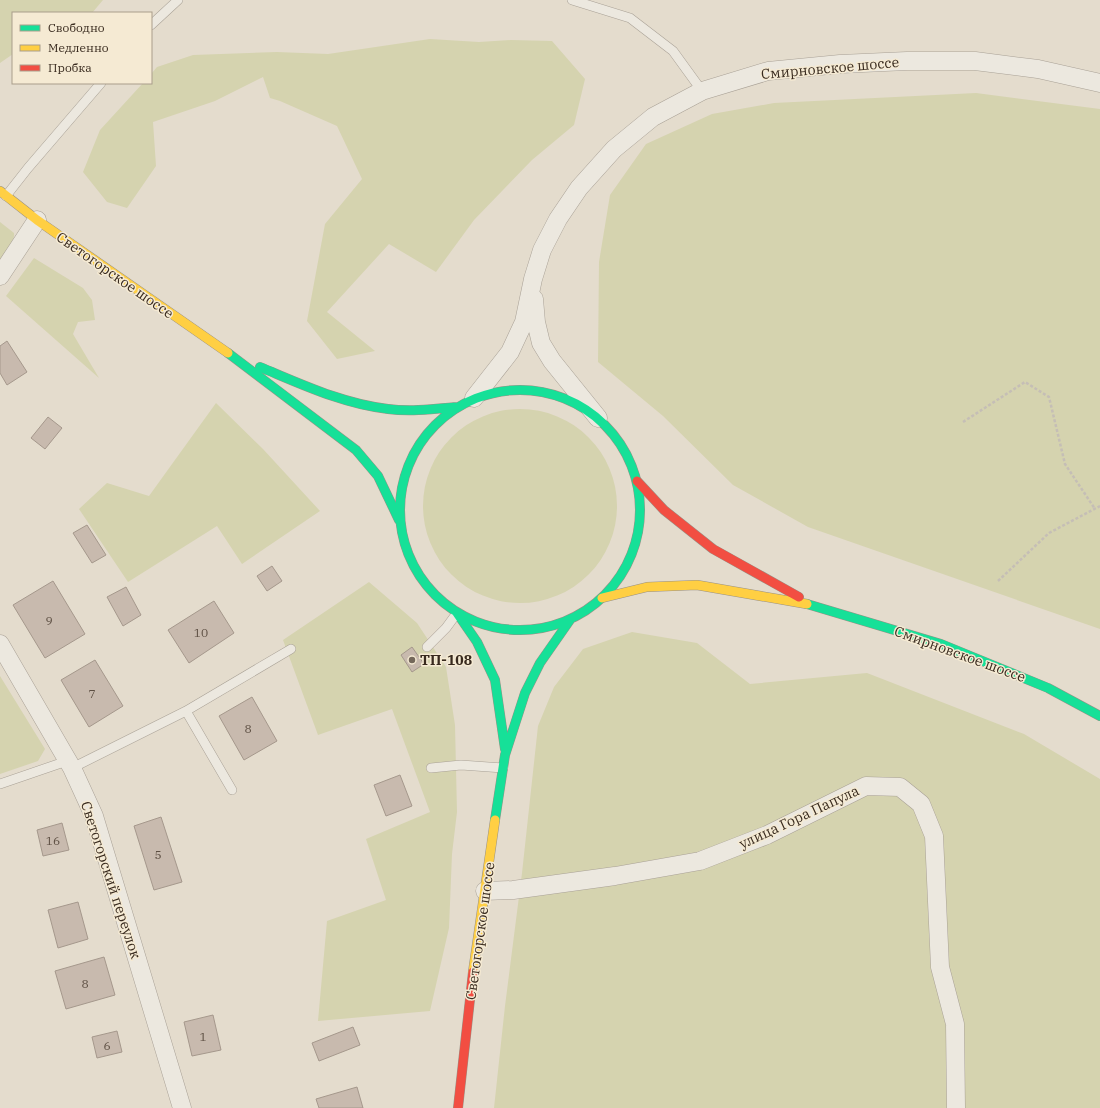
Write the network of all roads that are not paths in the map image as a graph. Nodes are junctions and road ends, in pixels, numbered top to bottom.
1 (178, 0) edge
2 (572, 0) edge
3 (152, 24) edge
4 (1100, 83) edge
5 (100, 84) edge
6 (702, 91) junction
7 (3, 194) edge
8 (37, 220) junction
9 (0, 276) edge
10 (533, 279) junction
11 (232, 356) junction
12 (474, 398) junction
13 (458, 407) junction
14 (598, 418) junction
15 (637, 481) junction
16 (400, 524) junction
17 (602, 598) junction
18 (814, 605) junction
19 (457, 613) junction
20 (570, 620) junction
21 (0, 644) edge
22 (427, 647) dead end
23 (291, 649) dead end
24 (186, 711) junction
25 (1100, 716) edge
26 (505, 755) junction
27 (70, 764) junction
28 (431, 768) dead end
29 (503, 768) junction
30 (0, 784) edge
31 (232, 790) dead end
32 (486, 892) junction
33 (182, 1108) edge
34 (458, 1108) edge
35 (956, 1108) edge

1 - 3 lane
2 - 6 lane
4 - 6 street, Смирновское шоссе
5 - 7 lane
6 - 10 street, Смирновское шоссе
7 - 8 main road, Светогорское шоссе
8 - 9 street
8 - 11 main road, Светогорское шоссе
10 - 12 street, Смирновское шоссе
10 - 14 street, Смирновское шоссе
11 - 13 main road, Светогорское шоссе
11 - 16 main road, Светогорское шоссе
12 - 13 main road
12 - 14 main road
13 - 16 main road
14 - 15 main road
15 - 17 main road
15 - 18 main road, Смирновское шоссе
16 - 19 main road
17 - 18 main road, Смирновское шоссе
17 - 20 main road
18 - 25 main road, Смирновское шоссе
19 - 20 main road
19 - 22 lane
19 - 26 main road, Светогорское шоссе
20 - 26 main road, Светогорское шоссе
21 - 27 street, Светогорский переулок
23 - 24 lane
24 - 27 lane
24 - 31 lane
26 - 29 main road, Светогорское шоссе
27 - 30 lane
27 - 33 street, Светогорский переулок
28 - 29 lane
29 - 32 main road, Светогорское шоссе
32 - 34 main road, Светогорское шоссе
32 - 35 street, улица Гора Папула

